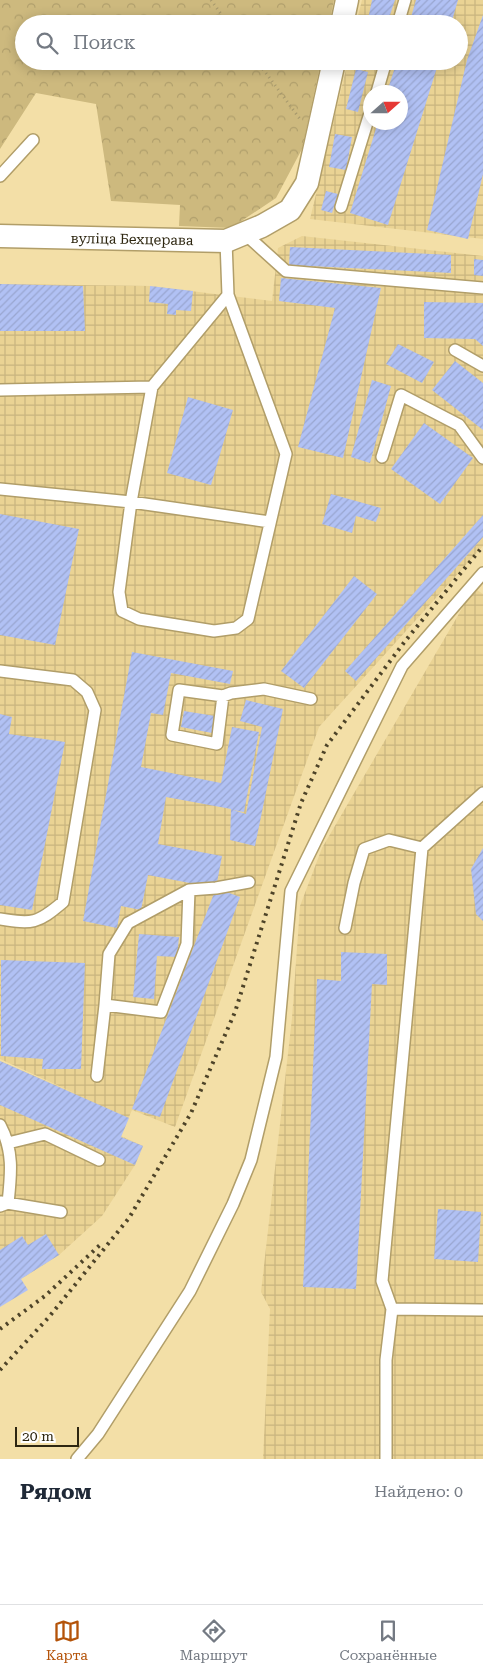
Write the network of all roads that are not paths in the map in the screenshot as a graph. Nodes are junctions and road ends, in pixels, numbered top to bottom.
1 (347, 0) edge
2 (405, 0) edge
3 (344, 15) edge
4 (401, 15) edge
5 (332, 70) edge
6 (383, 70) edge
7 (379, 85) edge
8 (365, 130) edge
9 (33, 140) dead end
10 (0, 176) edge
11 (342, 207) dead end
12 (244, 233) junction
13 (0, 236) edge
14 (483, 288) edge
15 (228, 295) junction
16 (455, 350) dead end
17 (483, 366) edge
18 (152, 387) junction
19 (0, 390) edge
20 (382, 457) dead end
21 (483, 458) edge
22 (0, 489) edge
23 (131, 502) junction
24 (270, 522) junction
25 (483, 573) edge
26 (0, 671) edge
27 (223, 696) junction
28 (312, 699) dead end
29 (483, 793) edge
30 (422, 848) junction
31 (249, 882) dead end
32 (189, 890) junction
33 (0, 919) edge
34 (345, 928) dead end
35 (105, 1005) junction
36 (97, 1076) dead end
37 (0, 1125) edge
38 (8, 1144) junction
39 (99, 1160) dead end
40 (3, 1204) edge
41 (61, 1212) dead end
42 (392, 1309) junction
43 (483, 1310) edge
44 (77, 1459) edge
45 (386, 1459) edge

1 - 3 street
2 - 4 lane
5 - 12 street
6 - 7 lane
8 - 11 lane
9 - 10 lane
12 - 13 street, вуліца Бехцерава
12 - 14 lane
12 - 15 lane
15 - 18 lane
15 - 24 lane
16 - 17 lane
18 - 19 lane
18 - 23 lane
20 - 21 lane
22 - 23 lane
23 - 24 lane
23 - 24 lane
25 - 44 lane
26 - 33 lane
27 - 27 lane
27 - 28 lane
29 - 30 lane
30 - 34 lane
30 - 42 lane
31 - 32 lane
32 - 35 lane
32 - 35 lane
35 - 36 lane
37 - 38 lane
38 - 39 lane
38 - 40 lane
40 - 41 lane
42 - 43 lane
42 - 45 lane

